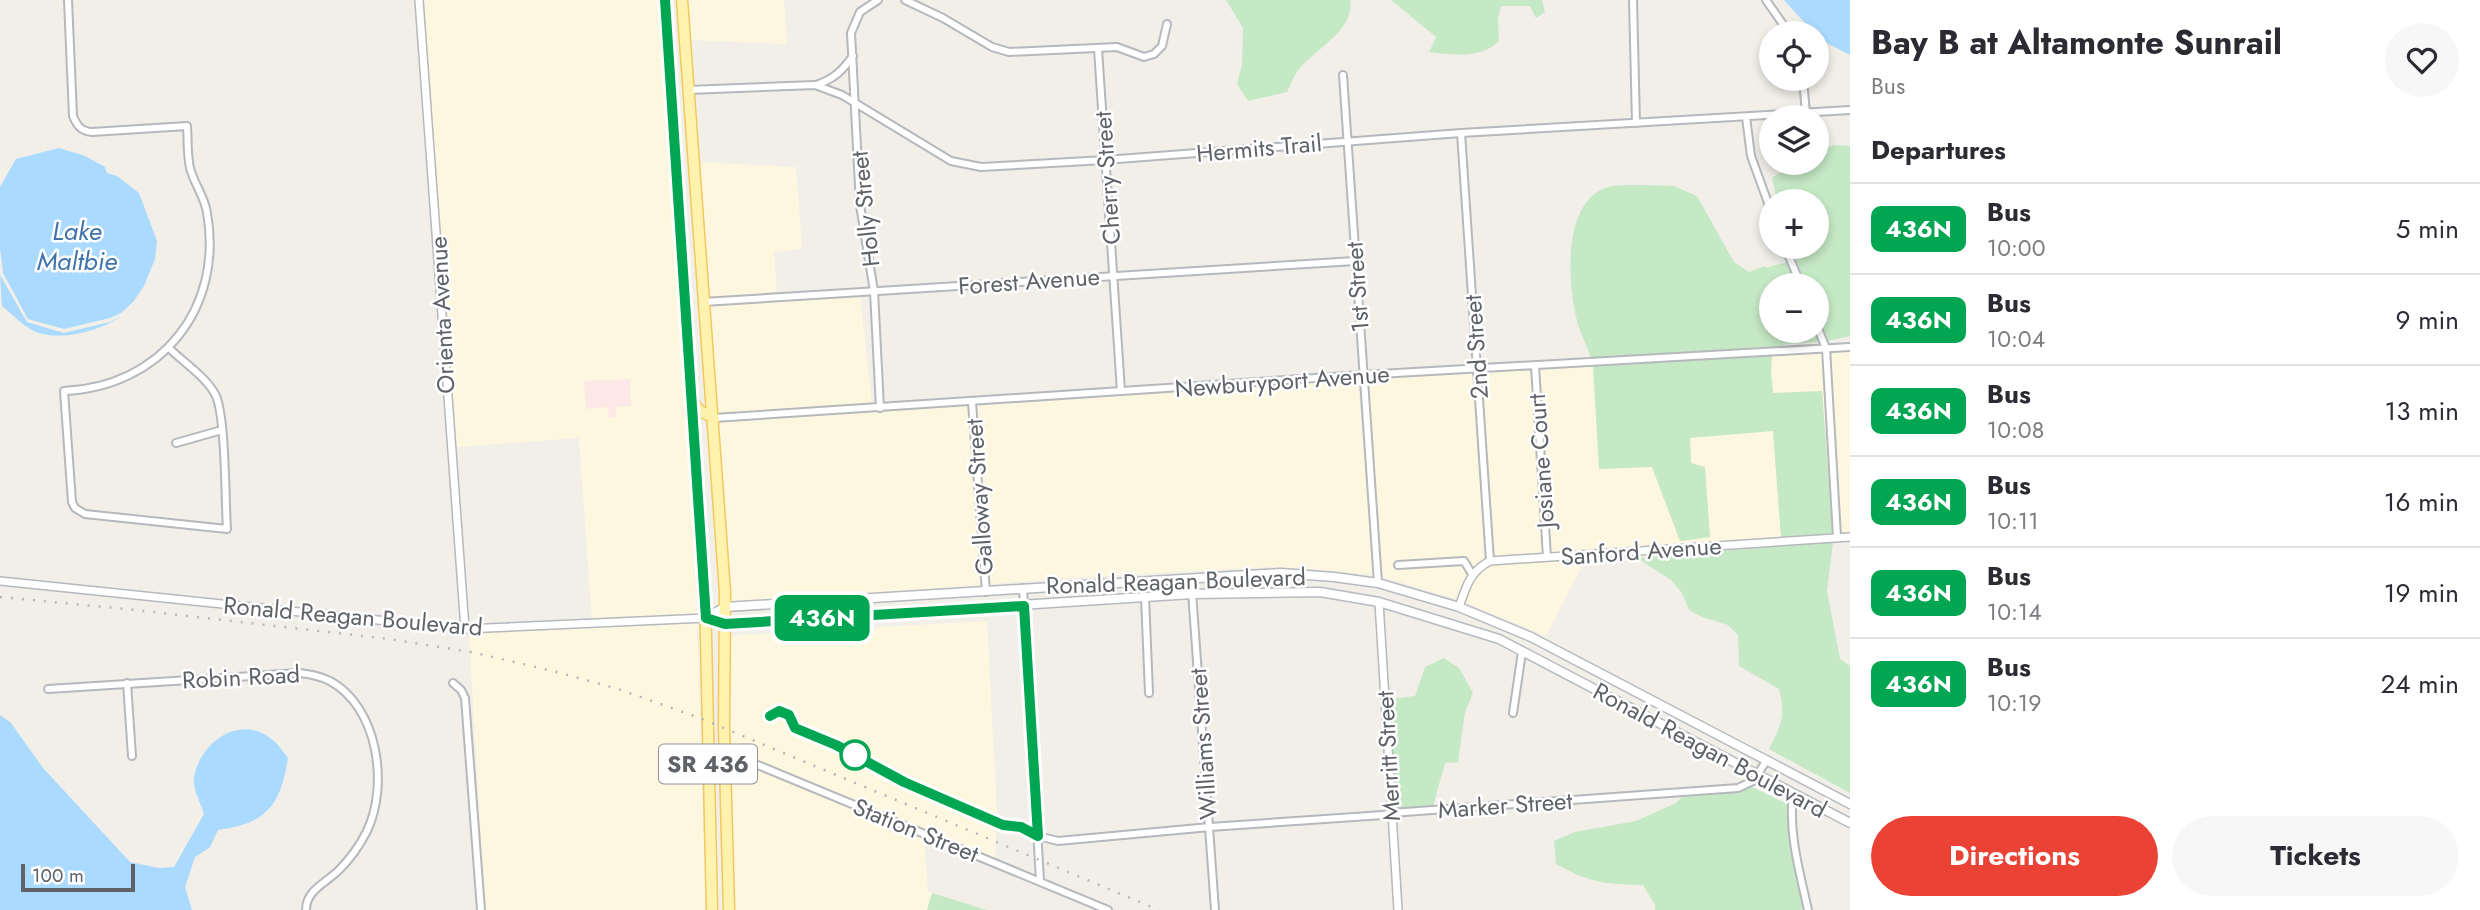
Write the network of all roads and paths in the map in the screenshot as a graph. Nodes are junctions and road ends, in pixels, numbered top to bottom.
1 (68, 0) edge
2 (419, 0) edge
3 (665, 0) edge
4 (682, 0) edge
5 (878, 0) edge
6 (905, 0) edge
7 (1633, 0) edge
8 (1766, 0) edge
9 (1781, 21) edge
10 (1167, 24) dead end
11 (1098, 49) junction
12 (853, 56) junction
13 (670, 71) junction
14 (1343, 75) dead end
15 (815, 85) junction
16 (671, 89) junction
17 (688, 90) junction
18 (856, 103) junction
19 (689, 109) junction
20 (1850, 110) edge
21 (1829, 112) edge
22 (1759, 116) edge
23 (1746, 117) junction
24 (1636, 123) junction
25 (1461, 133) junction
26 (1347, 141) junction
27 (1105, 160) junction
28 (1763, 189) edge
29 (682, 242) junction
30 (1355, 261) junction
31 (700, 263) junction
32 (1114, 275) junction
33 (874, 291) junction
34 (703, 302) junction
35 (1824, 343) edge
36 (1850, 347) edge
37 (169, 348) junction
38 (1826, 348) junction
39 (1535, 366) junction
40 (1478, 369) junction
41 (1362, 375) junction
42 (1121, 391) junction
43 (692, 401) junction
44 (972, 402) junction
45 (880, 408) junction
46 (714, 418) junction
47 (222, 430) junction
48 (176, 443) dead end
49 (1838, 537) junction
50 (1850, 537) edge
51 (1547, 557) junction
52 (1490, 561) junction
53 (1398, 565) dead end
54 (1472, 574) junction
55 (1191, 579) junction
56 (0, 581) edge
57 (1378, 583) junction
58 (1023, 588) junction
59 (986, 592) junction
60 (1192, 594) junction
61 (1144, 597) junction
62 (1380, 602) junction
63 (1024, 606) junction
64 (725, 607) junction
65 (1459, 607) junction
66 (706, 618) junction
67 (725, 624) junction
68 (465, 629) junction
69 (1522, 652) junction
70 (453, 683) dead end
71 (127, 684) junction
72 (48, 689) dead end
73 (1149, 693) dead end
74 (1513, 713) dead end
75 (724, 751) junction
76 (132, 756) dead end
77 (1767, 760) junction
78 (1758, 774) junction
79 (1793, 795) junction
80 (1850, 804) edge
81 (1391, 813) junction
82 (1850, 823) edge
83 (709, 826) junction
84 (1209, 827) junction
85 (1038, 836) junction
86 (726, 847) junction
87 (710, 863) junction
88 (1040, 881) junction
89 (728, 886) junction
90 (306, 910) edge
91 (481, 910) edge
92 (712, 910) edge
93 (729, 910) edge
94 (1108, 910) edge
95 (1215, 910) edge
96 (1398, 910) edge
97 (1808, 910) edge

1 - 37 street
2 - 68 street, Orienta Avenue
3 - 13 main road, SR 436
4 - 17 main road, SR 436
5 - 12 street, Holly Street
6 - 11 street
7 - 24 street
8 - 9 street
10 - 11 street
11 - 27 street, Cherry Street
12 - 15 street
12 - 18 street, Holly Street
13 - 16 main road, SR 436
13 - 17 main road
14 - 26 street, 1st Street
15 - 17 street, Hermits Trail
15 - 18 street, Hermits Trail
16 - 19 main road
16 - 29 main road, SR 436
17 - 19 main road, SR 436
18 - 27 street, Hermits Trail
18 - 33 street, Holly Street
19 - 31 main road, SR 436
20 - 21 street, Hermits Trail
22 - 23 street, Hermits Trail
23 - 24 street, Hermits Trail
23 - 28 street
24 - 25 street, Hermits Trail
25 - 26 street, Hermits Trail
25 - 40 street, 2nd Street
26 - 27 street, Hermits Trail
26 - 30 street, 1st Street
27 - 32 street, Cherry Street
29 - 31 main road
29 - 43 main road, SR 436
30 - 32 street, Forest Avenue
30 - 41 street, 1st Street
31 - 34 main road, SR 436
32 - 33 street, Forest Avenue
32 - 42 street, Cherry Street
33 - 34 street, Forest Avenue
33 - 45 street, Holly Street
34 - 46 main road, SR 436
35 - 38 street
36 - 38 street, Newburyport Avenue
37 - 47 street
37 - 47 street
38 - 39 street, Newburyport Avenue
38 - 49 street
39 - 40 street, Newburyport Avenue
39 - 51 street, Josiane Court
40 - 41 street, Newburyport Avenue
40 - 52 street, 2nd Street
41 - 42 street, Newburyport Avenue
41 - 57 street, 1st Street
42 - 44 street, Newburyport Avenue
43 - 46 main road
43 - 66 main road, SR 436
44 - 45 street, Newburyport Avenue
44 - 59 street, Galloway Street
45 - 46 street, Newburyport Avenue
46 - 64 main road, SR 436
47 - 48 street
49 - 50 street, Sanford Avenue
49 - 51 street, Sanford Avenue
51 - 52 street, Sanford Avenue
52 - 54 street
53 - 54 street
54 - 65 street
55 - 57 main road, Ronald Reagan Boulevard
55 - 58 main road, Ronald Reagan Boulevard
55 - 60 street, Williams Street
56 - 68 street, Ronald Reagan Boulevard
57 - 62 main road
57 - 65 main road, Ronald Reagan Boulevard
58 - 59 main road, Ronald Reagan Boulevard
58 - 63 street
59 - 64 main road, Ronald Reagan Boulevard
60 - 61 main road, Ronald Reagan Boulevard
60 - 62 main road, Ronald Reagan Boulevard
60 - 84 street, Williams Street
61 - 63 main road, Ronald Reagan Boulevard
61 - 73 street
62 - 69 main road, Ronald Reagan Boulevard
62 - 81 street, Merritt Street
63 - 67 main road, Ronald Reagan Boulevard
63 - 85 street
64 - 66 main road, Ronald Reagan Boulevard
64 - 67 main road, SR 436
65 - 77 main road, Ronald Reagan Boulevard
66 - 67 main road, Ronald Reagan Boulevard
66 - 68 street, Ronald Reagan Boulevard
66 - 83 main road, SR 436
67 - 75 main road, SR 436
69 - 74 street
69 - 78 main road, Ronald Reagan Boulevard
70 - 91 street
71 - 72 street, Robin Road
71 - 76 street
71 - 90 street, Robin Road
75 - 86 main road, SR 436
75 - 88 street, Station Street
77 - 78 street
77 - 80 main road, Ronald Reagan Boulevard
78 - 79 main road, Ronald Reagan Boulevard
78 - 81 street, Marker Street
79 - 82 main road, Ronald Reagan Boulevard
79 - 97 street
81 - 84 street, Marker Street
81 - 96 street, Merritt Street
83 - 86 main road
83 - 87 main road, SR 436
84 - 85 street, Marker Street
84 - 95 street, Williams Street
85 - 88 street
86 - 89 main road, SR 436
87 - 89 main road
87 - 92 main road, SR 436
88 - 94 street, Station Street
89 - 93 main road, SR 436

